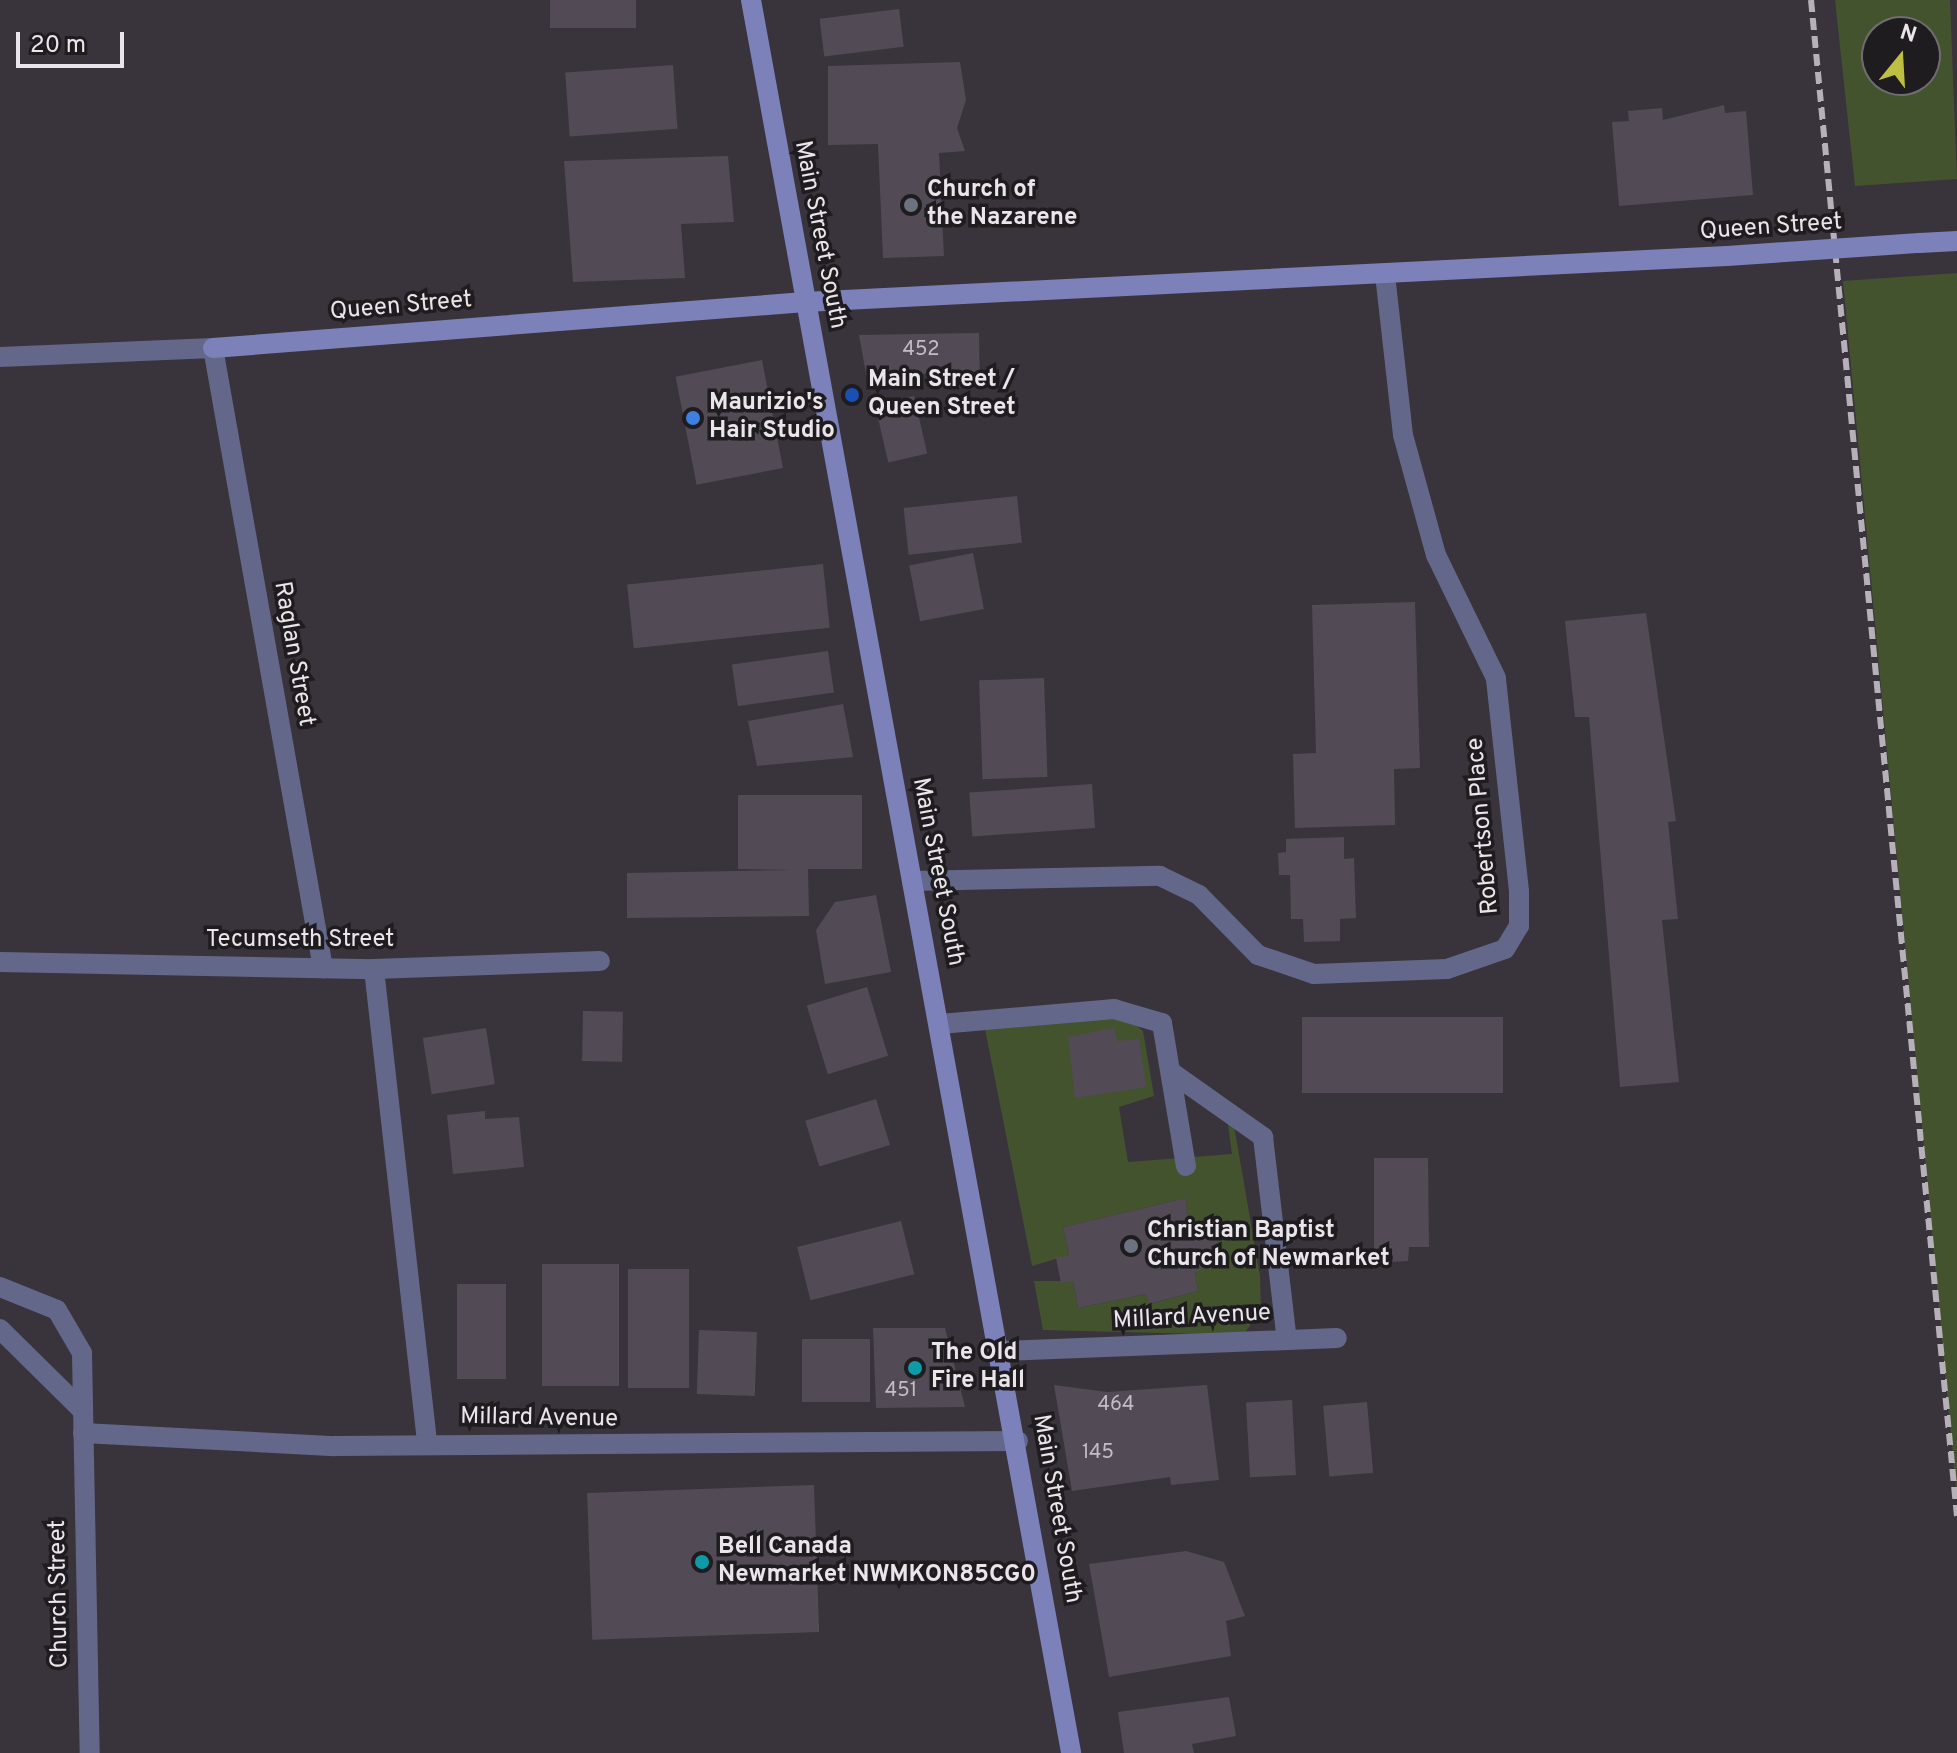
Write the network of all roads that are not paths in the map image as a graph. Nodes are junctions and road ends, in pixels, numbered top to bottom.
1 (751, 0) edge
2 (1957, 241) edge
3 (1385, 274) junction
4 (805, 302) junction
5 (213, 348) junction
6 (0, 357) edge
7 (912, 881) junction
8 (600, 961) dead end
9 (0, 962) edge
10 (323, 968) junction
11 (374, 969) junction
12 (940, 1024) junction
13 (1171, 1072) junction
14 (1186, 1166) dead end
15 (0, 1287) edge
16 (0, 1329) edge
17 (1337, 1338) dead end
18 (1287, 1340) junction
19 (1001, 1351) junction
20 (81, 1409) junction
21 (83, 1433) junction
22 (1018, 1441) junction
23 (427, 1444) junction
24 (90, 1753) edge
25 (1071, 1753) edge

1 - 4 main road, Main Street South
2 - 3 main road, Queen Street, bridge
3 - 4 main road, Queen Street
3 - 7 street, Robertson Place
4 - 5 main road, Queen Street
4 - 7 main road, Main Street South
5 - 6 street, Queen Street
5 - 10 street, Raglan Street
7 - 12 main road, Main Street South
8 - 11 street, Tecumseth Street
9 - 10 street, Tecumseth Street
10 - 11 street, Tecumseth Street
11 - 23 street
12 - 13 street
12 - 19 main road, Main Street South
13 - 14 street
13 - 18 street
15 - 20 street
16 - 20 street
17 - 18 street, Millard Avenue
18 - 19 street, Millard Avenue
19 - 22 main road, Main Street South
20 - 21 street
21 - 23 street, Millard Avenue
21 - 24 street, Church Street
22 - 23 street, Millard Avenue
22 - 25 main road, Main Street South

